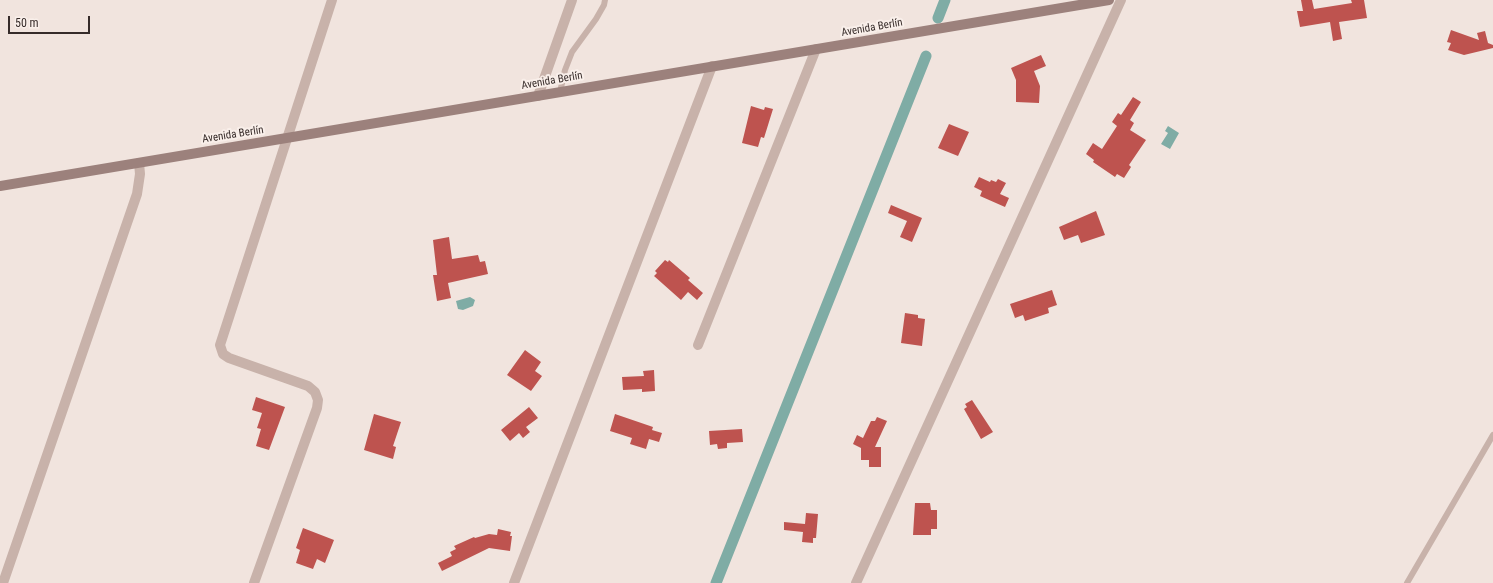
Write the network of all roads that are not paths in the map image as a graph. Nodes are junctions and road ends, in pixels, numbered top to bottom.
1 (332, 0) edge
2 (572, 0) edge
3 (605, 0) edge
4 (1109, 0) edge
5 (1121, 0) edge
6 (1070, 3) edge
7 (816, 49) junction
8 (712, 66) junction
9 (560, 92) junction
10 (538, 96) junction
11 (288, 138) junction
12 (139, 163) junction
13 (0, 186) edge
14 (698, 345) dead end
15 (1493, 435) edge
16 (2, 583) edge
17 (254, 583) edge
18 (514, 583) edge
19 (856, 583) edge
20 (1407, 583) edge

1 - 11 street
2 - 10 street
3 - 9 lane
4 - 6 street, Avenida Berlín
5 - 19 street
6 - 7 street, Avenida Berlín
7 - 8 street, Avenida Berlín
7 - 14 street
8 - 9 street, Avenida Berlín
8 - 18 street
9 - 10 street, Avenida Berlín
10 - 11 street, Avenida Berlín
11 - 12 street, Avenida Berlín
11 - 17 street
12 - 13 street, Avenida Berlín
12 - 16 street
15 - 20 lane

